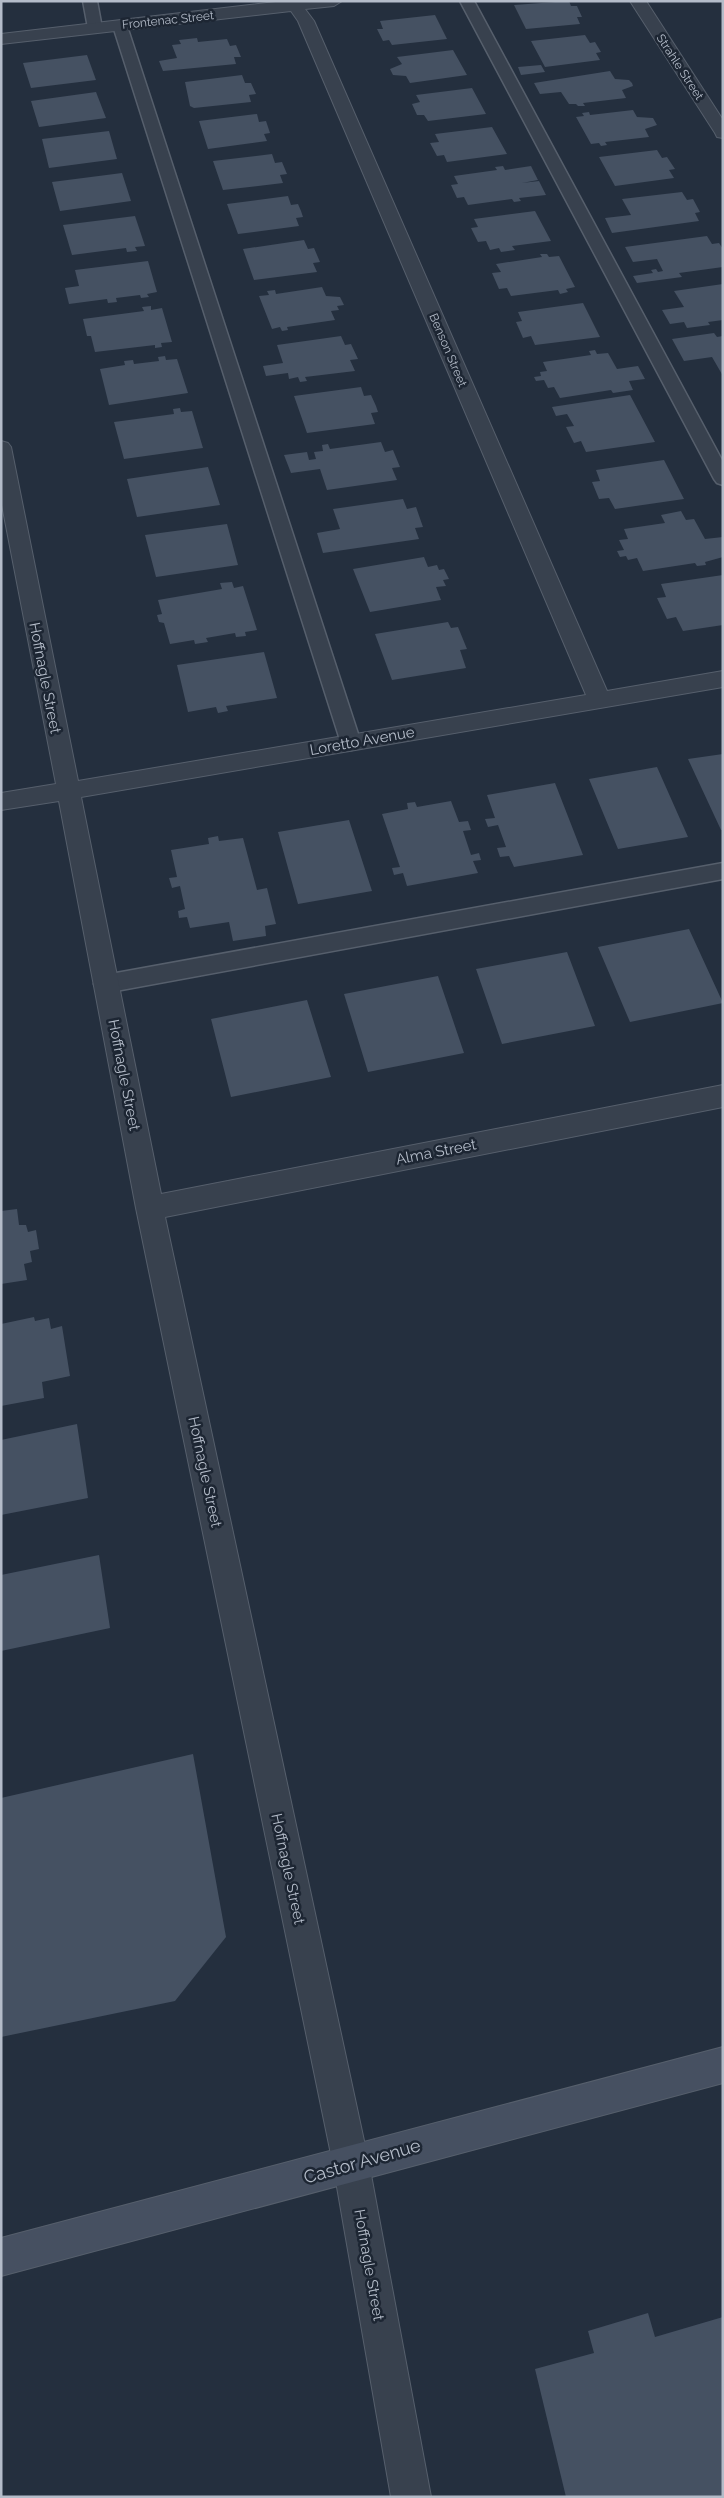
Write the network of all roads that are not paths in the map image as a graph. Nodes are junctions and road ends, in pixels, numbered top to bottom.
1 (90, 1) edge
2 (334, 1) edge
3 (468, 1) edge
4 (638, 1) edge
5 (293, 4) edge
6 (120, 26) junction
7 (95, 28) junction
8 (1, 39) edge
9 (723, 133) edge
10 (1, 447) edge
11 (723, 479) edge
12 (723, 680) edge
13 (600, 701) junction
14 (351, 743) junction
15 (67, 792) junction
16 (1, 802) edge
17 (723, 871) edge
18 (105, 984) junction
19 (723, 1096) edge
20 (150, 1208) junction
21 (723, 2065) edge
22 (351, 2164) junction
23 (1, 2258) edge
24 (411, 2497) edge

1 - 7 lane
2 - 5 street, Frontenac Street
3 - 11 lane
4 - 9 street, Strahle Street
5 - 6 street, Frontenac Street
5 - 13 street, Benson Street
6 - 7 street, Frontenac Street
6 - 14 lane
7 - 8 street, Frontenac Street
10 - 15 street, Hoffnagle Street
12 - 13 street, Loretto Avenue
13 - 14 street, Loretto Avenue
14 - 15 street, Loretto Avenue
15 - 16 street, Loretto Avenue
15 - 18 street, Hoffnagle Street
17 - 18 lane
18 - 20 street, Hoffnagle Street
19 - 20 street, Alma Street
20 - 22 street, Hoffnagle Street
21 - 22 main road, Castor Avenue
22 - 23 main road, Castor Avenue
22 - 24 street, Hoffnagle Street

